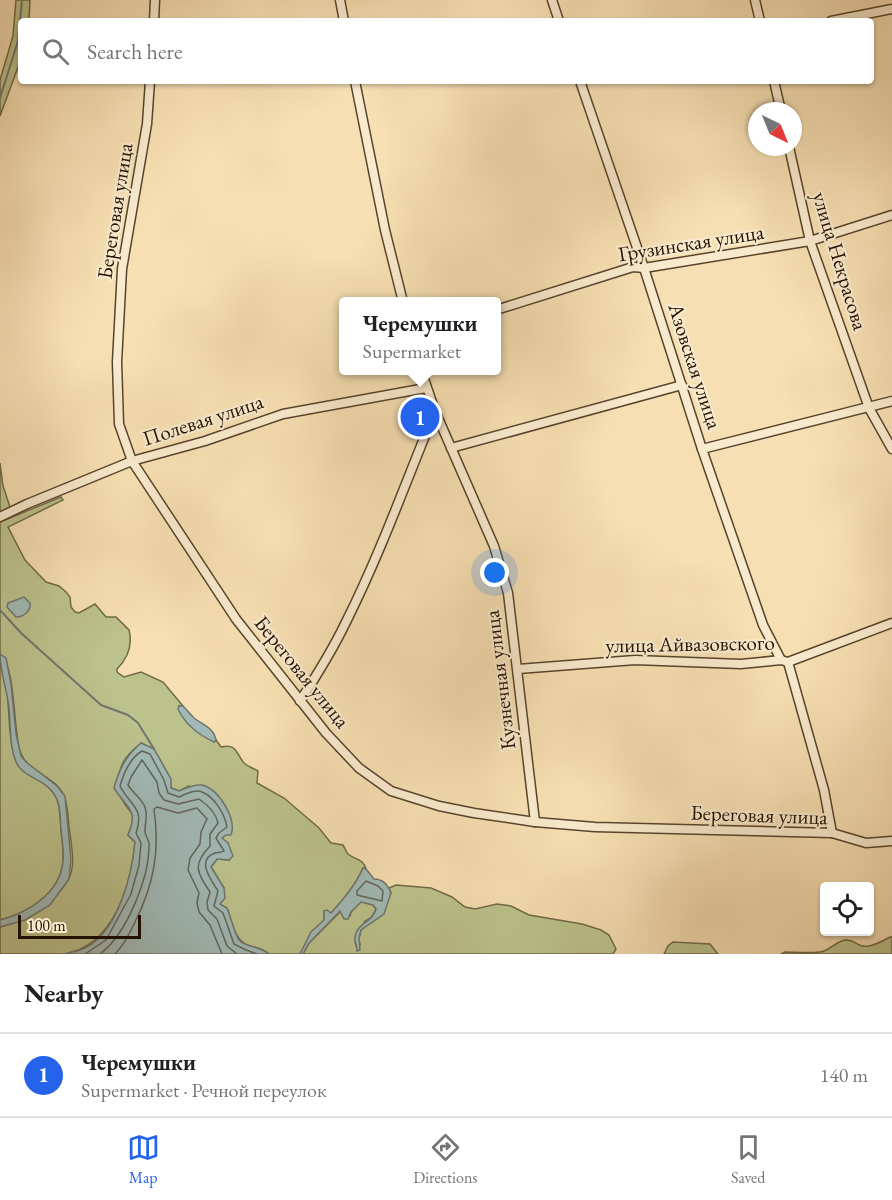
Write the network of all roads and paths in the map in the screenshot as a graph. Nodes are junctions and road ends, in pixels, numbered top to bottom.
1 (155, 0) edge
2 (340, 0) edge
3 (552, 0) edge
4 (756, 0) edge
5 (892, 9) edge
6 (154, 18) edge
7 (343, 18) edge
8 (558, 18) edge
9 (759, 18) edge
10 (846, 18) edge
11 (150, 84) edge
12 (356, 84) edge
13 (581, 84) edge
14 (775, 84) edge
15 (779, 102) edge
16 (791, 156) edge
17 (892, 215) edge
18 (810, 241) junction
19 (644, 268) junction
20 (402, 297) edge
21 (501, 308) edge
22 (423, 375) edge
23 (682, 385) junction
24 (426, 388) junction
25 (892, 401) edge
26 (869, 408) junction
27 (435, 411) junction
28 (451, 448) junction
29 (702, 449) junction
30 (892, 449) edge
31 (132, 461) junction
32 (0, 517) edge
33 (892, 623) edge
34 (784, 661) junction
35 (518, 669) junction
36 (300, 701) junction
37 (535, 822) junction
38 (832, 833) junction
39 (892, 842) edge

1 - 6 street
2 - 7 street
3 - 8 street
4 - 9 street
5 - 10 street
11 - 31 street, Береговая улица
12 - 20 street
13 - 19 street, Азовская улица
14 - 15 street
16 - 18 street, улица Некрасова
17 - 18 street, Грузинская улица
18 - 19 street, Грузинская улица
18 - 26 street, улица Некрасова
19 - 21 street, Грузинская улица
19 - 23 street, Азовская улица
22 - 24 street, Кузнечная улица
23 - 28 street
23 - 29 street, Азовская улица
24 - 27 street, Кузнечная улица
24 - 31 street, Полевая улица
25 - 26 street
26 - 29 street
26 - 30 street, улица Некрасова
27 - 28 street, Кузнечная улица
27 - 36 street
28 - 35 street, Кузнечная улица
29 - 34 street, Азовская улица
31 - 32 street, Полевая улица
31 - 36 street, Береговая улица
33 - 34 street, улица Айвазовского
34 - 35 street, улица Айвазовского
34 - 38 street, Азовская улица
35 - 37 street, Кузнечная улица
36 - 37 street, Береговая улица
37 - 38 street, Береговая улица
38 - 39 street, Береговая улица

